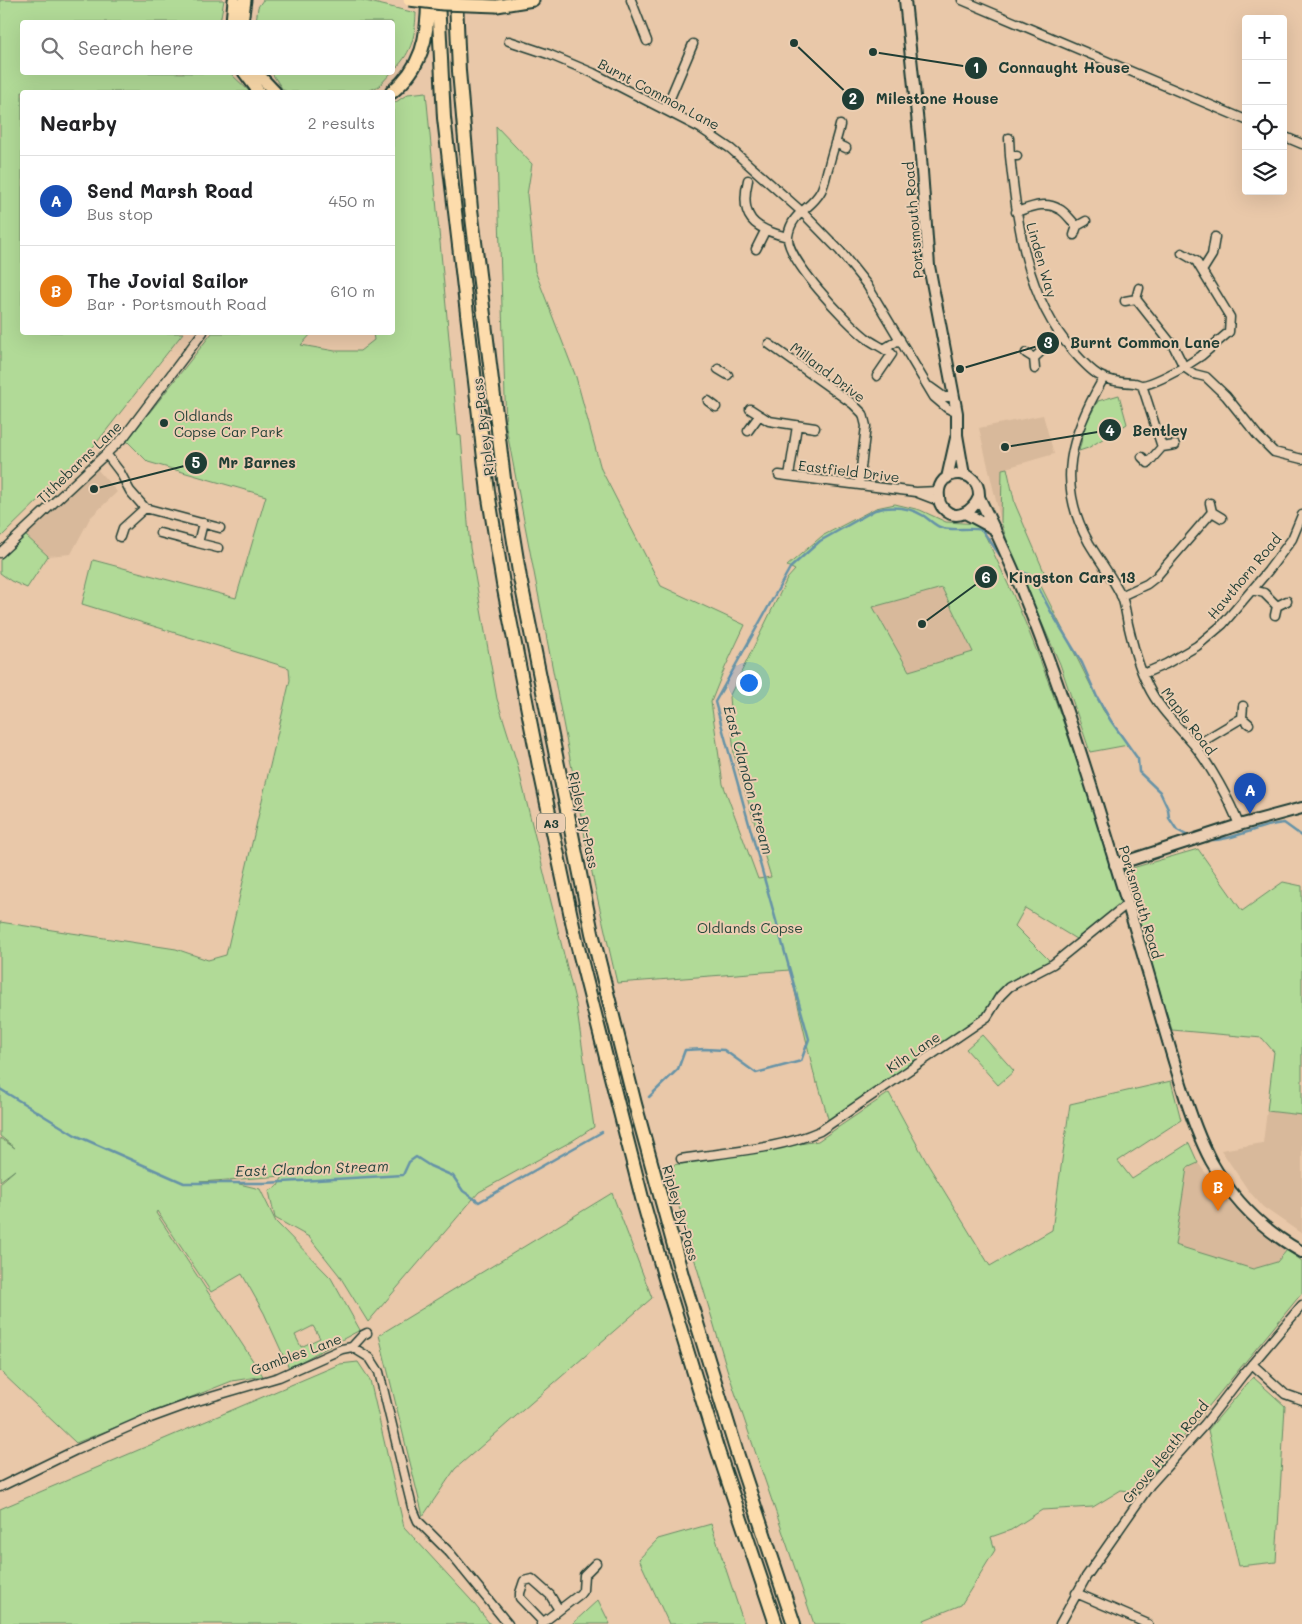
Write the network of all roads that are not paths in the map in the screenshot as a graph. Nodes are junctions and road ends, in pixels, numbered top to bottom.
1 (234, 0) edge
2 (245, 0) edge
3 (409, 0) edge
4 (428, 0) edge
5 (438, 0) edge
6 (456, 0) edge
7 (533, 0) edge
8 (631, 0) edge
9 (905, 0) edge
10 (962, 0) edge
11 (232, 20) edge
12 (242, 20) edge
13 (509, 41) dead end
14 (647, 41) dead end
15 (693, 44) dead end
16 (246, 75) edge
17 (259, 75) edge
18 (257, 90) edge
19 (273, 90) edge
20 (394, 90) edge
21 (665, 110) junction
22 (1242, 118) edge
23 (840, 125) dead end
24 (1009, 138) dead end
25 (1287, 138) edge
26 (835, 143) junction
27 (1302, 144) edge
28 (846, 148) dead end
29 (748, 180) dead end
30 (800, 211) junction
31 (1016, 212) junction
32 (1086, 221) dead end
33 (1077, 226) junction
34 (765, 231) junction
35 (1074, 235) dead end
36 (1215, 236) dead end
37 (788, 237) junction
38 (756, 249) dead end
39 (1182, 254) dead end
40 (1202, 270) junction
41 (1138, 288) dead end
42 (1136, 299) junction
43 (1125, 301) dead end
44 (201, 335) edge
45 (1061, 337) junction
46 (900, 339) junction
47 (769, 344) dead end
48 (884, 349) junction
49 (1026, 353) dead end
50 (1034, 358) junction
51 (1184, 367) junction
52 (718, 368) dead end
53 (1035, 368) dead end
54 (728, 375) dead end
55 (877, 376) dead end
56 (1103, 378) junction
57 (927, 384) junction
58 (1142, 385) junction
59 (954, 397) junction
60 (708, 401) dead end
61 (716, 407) dead end
62 (750, 409) dead end
63 (957, 413) junction
64 (759, 416) junction
65 (797, 426) junction
66 (816, 428) dead end
67 (748, 431) dead end
68 (957, 435) junction
69 (1175, 445) dead end
70 (1162, 447) junction
71 (107, 455) junction
72 (1142, 457) dead end
73 (1302, 459) edge
74 (779, 475) dead end
75 (964, 475) junction
76 (789, 476) junction
77 (947, 478) junction
78 (859, 485) junction
79 (938, 491) junction
80 (916, 492) junction
81 (979, 497) junction
82 (939, 502) junction
83 (1210, 503) dead end
84 (145, 508) junction
85 (1212, 512) junction
86 (965, 513) junction
87 (1302, 515) edge
88 (1222, 518) dead end
89 (204, 523) junction
90 (220, 528) dead end
91 (996, 530) junction
92 (160, 533) dead end
93 (120, 537) dead end
94 (198, 543) junction
95 (218, 548) dead end
96 (0, 553) edge
97 (1252, 590) junction
98 (1121, 596) junction
99 (1287, 601) dead end
100 (1277, 606) junction
101 (1275, 615) dead end
102 (1143, 674) junction
103 (1243, 706) dead end
104 (1242, 718) junction
105 (1249, 724) dead end
106 (1195, 746) junction
107 (1302, 808) edge
108 (1239, 825) junction
109 (1115, 864) junction
110 (1127, 904) junction
111 (681, 1159) dead end
112 (1302, 1252) edge
113 (1302, 1305) edge
114 (367, 1333) dead end
115 (352, 1347) junction
116 (1252, 1364) junction
117 (1302, 1400) edge
118 (0, 1487) edge
119 (596, 1563) dead end
120 (1076, 1593) junction
121 (559, 1610) junction
122 (542, 1623) edge
123 (508, 1624) edge
124 (776, 1624) edge
125 (794, 1624) edge
126 (1060, 1624) edge
127 (1148, 1624) edge

1 - 11 main road
2 - 12 main road
3 - 7 main road, bridge
4 - 20 highway
5 - 124 highway, Ripley By-Pass / A3
6 - 125 highway, Ripley By-Pass / A3
8 - 14 street
9 - 59 main road, Portsmouth Road
10 - 22 street
13 - 21 street, Burnt Common Lane
15 - 21 street
16 - 18 main road
17 - 19 main road
21 - 30 street, Burnt Common Lane
23 - 26 street
24 - 31 street, Linden Way
25 - 27 street
26 - 28 street
26 - 30 street
29 - 34 street
30 - 37 street
30 - 46 street, Burnt Common Lane
31 - 33 street
31 - 45 street, Linden Way
32 - 33 street
33 - 35 street
34 - 37 street
34 - 38 street
36 - 40 street
37 - 48 street
39 - 40 street, Linden Way
40 - 51 street, Linden Way
41 - 42 street
42 - 43 street
42 - 51 street
44 - 71 street, Tithebarns Lane
45 - 50 street
45 - 56 street, Linden Way
46 - 48 street
46 - 57 street, Burnt Common Lane
47 - 78 street, Milland Drive
48 - 55 street
49 - 50 street
50 - 53 street
51 - 58 street, Linden Way
51 - 73 street
52 - 54 street
56 - 58 street, Linden Way
56 - 98 street, Maple Road
57 - 59 street, Burnt Common Lane
57 - 63 street, Burnt Common Lane
58 - 70 street
59 - 63 main road, Portsmouth Road
60 - 61 street
62 - 64 street
63 - 68 main road, Portsmouth Road
64 - 65 street
64 - 67 street
65 - 66 street
65 - 76 street
68 - 75 main road, Portsmouth Road
68 - 77 main road, Portsmouth Road
69 - 70 street
70 - 72 street
71 - 84 street
71 - 96 street, Tithebarns Lane
74 - 76 street, Eastfield Drive
75 - 77 main road
75 - 81 main road, Portsmouth Road
76 - 78 street, Eastfield Drive
77 - 79 main road, Portsmouth Road
78 - 80 street, Eastfield Drive
79 - 80 street, Eastfield Drive
79 - 82 main road
80 - 82 street, Eastfield Drive
81 - 86 main road
81 - 91 main road, Portsmouth Road
82 - 86 main road
83 - 85 street
84 - 89 street
84 - 93 street
85 - 88 street
85 - 98 street
86 - 91 main road
87 - 97 street, Hawthorn Road
89 - 90 street
89 - 94 street
91 - 109 main road, Portsmouth Road
92 - 94 street
94 - 95 street
97 - 100 street
97 - 102 street, Hawthorn Road
98 - 102 street, Maple Road
99 - 100 street
100 - 101 street
102 - 106 street, Maple Road
103 - 104 street
104 - 105 street
104 - 106 street
106 - 108 street, Maple Road
107 - 108 main road
108 - 109 main road
109 - 110 main road, Portsmouth Road
110 - 111 street, Kiln Lane
110 - 112 main road, Portsmouth Road
113 - 116 street, Grove Heath Road
114 - 115 street
115 - 118 street, Gambles Lane
115 - 123 street, Gambles Lane
116 - 117 street
116 - 120 street, Grove Heath Road
119 - 121 street
120 - 126 street, Grove Heath Road
120 - 127 street
121 - 122 street
121 - 122 street

